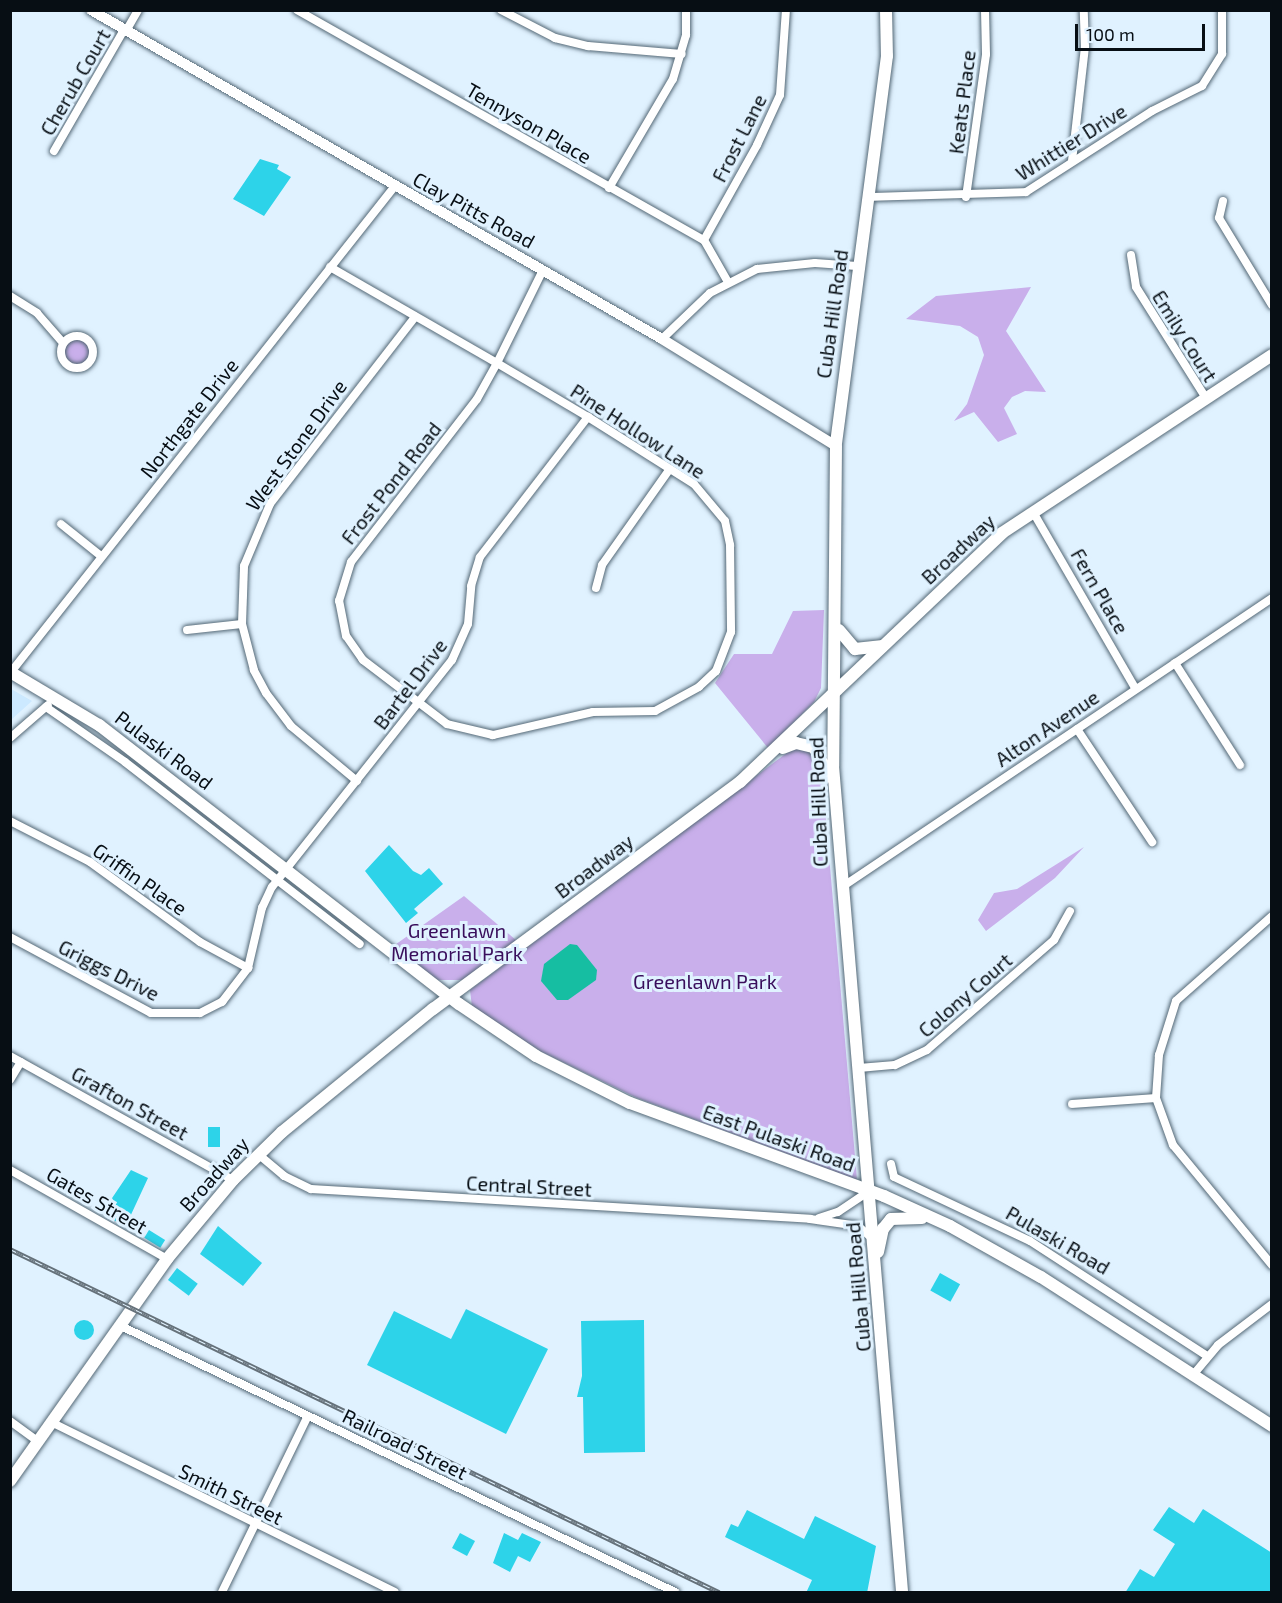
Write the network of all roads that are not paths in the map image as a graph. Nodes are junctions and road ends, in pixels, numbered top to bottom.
1 (91, 10) edge
2 (138, 10) edge
3 (297, 10) edge
4 (501, 10) edge
5 (686, 10) edge
6 (786, 10) edge
7 (886, 10) edge
8 (985, 10) edge
9 (1084, 10) edge
10 (1222, 10) edge
11 (125, 30) junction
12 (682, 54) junction
13 (54, 150) dead end
14 (1072, 161) junction
15 (395, 186) junction
16 (609, 188) junction
17 (966, 197) junction
18 (868, 198) junction
19 (1223, 201) dead end
20 (704, 240) junction
21 (1131, 255) dead end
22 (857, 266) junction
23 (330, 267) junction
24 (543, 270) junction
25 (728, 282) junction
26 (10, 296) edge
27 (1272, 305) edge
28 (415, 317) junction
29 (662, 339) junction
30 (63, 343) dead end
31 (1272, 355) edge
32 (497, 363) junction
33 (1206, 398) junction
34 (588, 417) junction
35 (836, 446) junction
36 (669, 470) junction
37 (1033, 512) junction
38 (61, 524) dead end
39 (101, 556) junction
40 (596, 588) dead end
41 (1272, 598) edge
42 (242, 624) junction
43 (838, 625) junction
44 (187, 630) dead end
45 (891, 641) junction
46 (1175, 663) junction
47 (11, 672) edge
48 (1135, 688) junction
49 (837, 694) junction
50 (57, 697) junction
51 (418, 703) junction
52 (46, 708) junction
53 (1077, 729) junction
54 (10, 738) edge
55 (767, 758) junction
56 (1240, 765) dead end
57 (357, 781) junction
58 (834, 786) junction
59 (10, 821) edge
60 (1152, 842) dead end
61 (287, 868) junction
62 (277, 881) junction
63 (841, 887) junction
64 (1070, 911) dead end
65 (1272, 916) edge
66 (10, 937) edge
67 (360, 944) dead end
68 (248, 968) junction
69 (449, 996) junction
70 (10, 1056) edge
71 (21, 1062) junction
72 (859, 1068) junction
73 (10, 1080) edge
74 (1156, 1098) junction
75 (1072, 1104) dead end
76 (258, 1154) junction
77 (891, 1164) dead end
78 (10, 1170) edge
79 (233, 1180) junction
80 (869, 1191) junction
81 (810, 1219) junction
82 (950, 1226) junction
83 (873, 1240) junction
84 (167, 1259) junction
85 (875, 1262) junction
86 (1272, 1265) edge
87 (1272, 1304) edge
88 (121, 1326) junction
89 (1207, 1356) junction
90 (1193, 1375) junction
91 (308, 1416) junction
92 (10, 1421) edge
93 (53, 1423) junction
94 (1272, 1426) edge
95 (39, 1442) junction
96 (10, 1481) edge
97 (257, 1525) junction
98 (222, 1593) edge
99 (395, 1593) edge
100 (675, 1593) edge
101 (902, 1593) edge

1 - 11 street, Clay Pitts Road
2 - 11 street, Cherub Court
3 - 16 street, Tennyson Place
4 - 12 street
5 - 12 street
6 - 20 street, Frost Lane
7 - 18 main road, Cuba Hill Road
8 - 17 street, Keats Place
9 - 14 street
10 - 14 street, Whittier Drive
11 - 13 street, Cherub Court
11 - 15 street, Clay Pitts Road
12 - 16 street
14 - 17 street, Whittier Drive
15 - 23 street, Northgate Drive
15 - 24 street, Clay Pitts Road
16 - 20 street, Tennyson Place
17 - 18 street, Whittier Drive
18 - 22 main road, Cuba Hill Road
19 - 27 street
20 - 25 street
21 - 33 street, Emily Court
22 - 25 street
22 - 35 main road, Cuba Hill Road
23 - 28 street, Pine Hollow Lane
23 - 39 street, Northgate Drive
24 - 29 street, Clay Pitts Road
24 - 32 street, Frost Pond Road
25 - 29 street
26 - 30 street
28 - 32 street, Pine Hollow Lane
28 - 42 street, West Stone Drive
29 - 35 street, Clay Pitts Road
31 - 33 main road, Broadway
32 - 34 street, Pine Hollow Lane
32 - 51 street, Frost Pond Road
33 - 37 main road, Broadway
34 - 36 street, Pine Hollow Lane
34 - 51 street, Bartel Drive
35 - 43 main road, Cuba Hill Road
36 - 40 street
36 - 51 street, Pine Hollow Lane
37 - 45 main road, Broadway
37 - 48 street, Fern Place
38 - 39 street
39 - 47 street, Northgate Drive
41 - 46 street, Alton Avenue
42 - 44 street
42 - 57 street, West Stone Drive
43 - 45 main road
43 - 49 main road, Cuba Hill Road
45 - 49 main road, Broadway
46 - 48 street, Alton Avenue
46 - 56 street
47 - 50 main road, Pulaski Road
48 - 53 street, Alton Avenue
49 - 55 main road, Broadway
49 - 58 main road, Cuba Hill Road
50 - 52 street
50 - 61 main road, Pulaski Road
51 - 57 street, Bartel Drive
52 - 54 street
52 - 62 street
53 - 60 street
53 - 63 street, Alton Avenue
55 - 58 main road
55 - 69 main road, Broadway
57 - 61 street, Bartel Drive
58 - 63 main road, Cuba Hill Road
59 - 68 street, Griffin Place
61 - 62 street, Griggs Drive
61 - 69 main road, East Pulaski Road
62 - 67 street
62 - 68 street, Griggs Drive
63 - 72 main road, Cuba Hill Road
64 - 72 street, Colony Court
65 - 74 street
66 - 68 street, Griggs Drive
69 - 76 main road, Broadway
69 - 80 main road, East Pulaski Road
70 - 71 street, Grafton Street
71 - 73 street
71 - 79 street, Grafton Street
72 - 80 main road, Cuba Hill Road
74 - 75 street
74 - 86 street
76 - 79 main road, Broadway
76 - 81 street, Central Street
77 - 89 street, Pulaski Road
78 - 84 street, Gates Street
79 - 84 main road, Broadway
80 - 81 street, Central Street
80 - 82 main road, East Pulaski Road
80 - 83 main road, Cuba Hill Road
81 - 83 street, Central Street
82 - 85 main road
82 - 90 main road, East Pulaski Road
83 - 85 main road, Cuba Hill Road
84 - 88 main road, Broadway
85 - 101 main road, Cuba Hill Road
87 - 89 street
88 - 91 street, Railroad Street
88 - 93 main road, Broadway
89 - 90 street
90 - 94 main road, East Pulaski Road
91 - 97 street
91 - 100 street, Railroad Street
92 - 95 street
93 - 95 main road, Broadway
93 - 97 street, Smith Street
95 - 96 main road, Broadway
97 - 98 street
97 - 99 street, Smith Street

